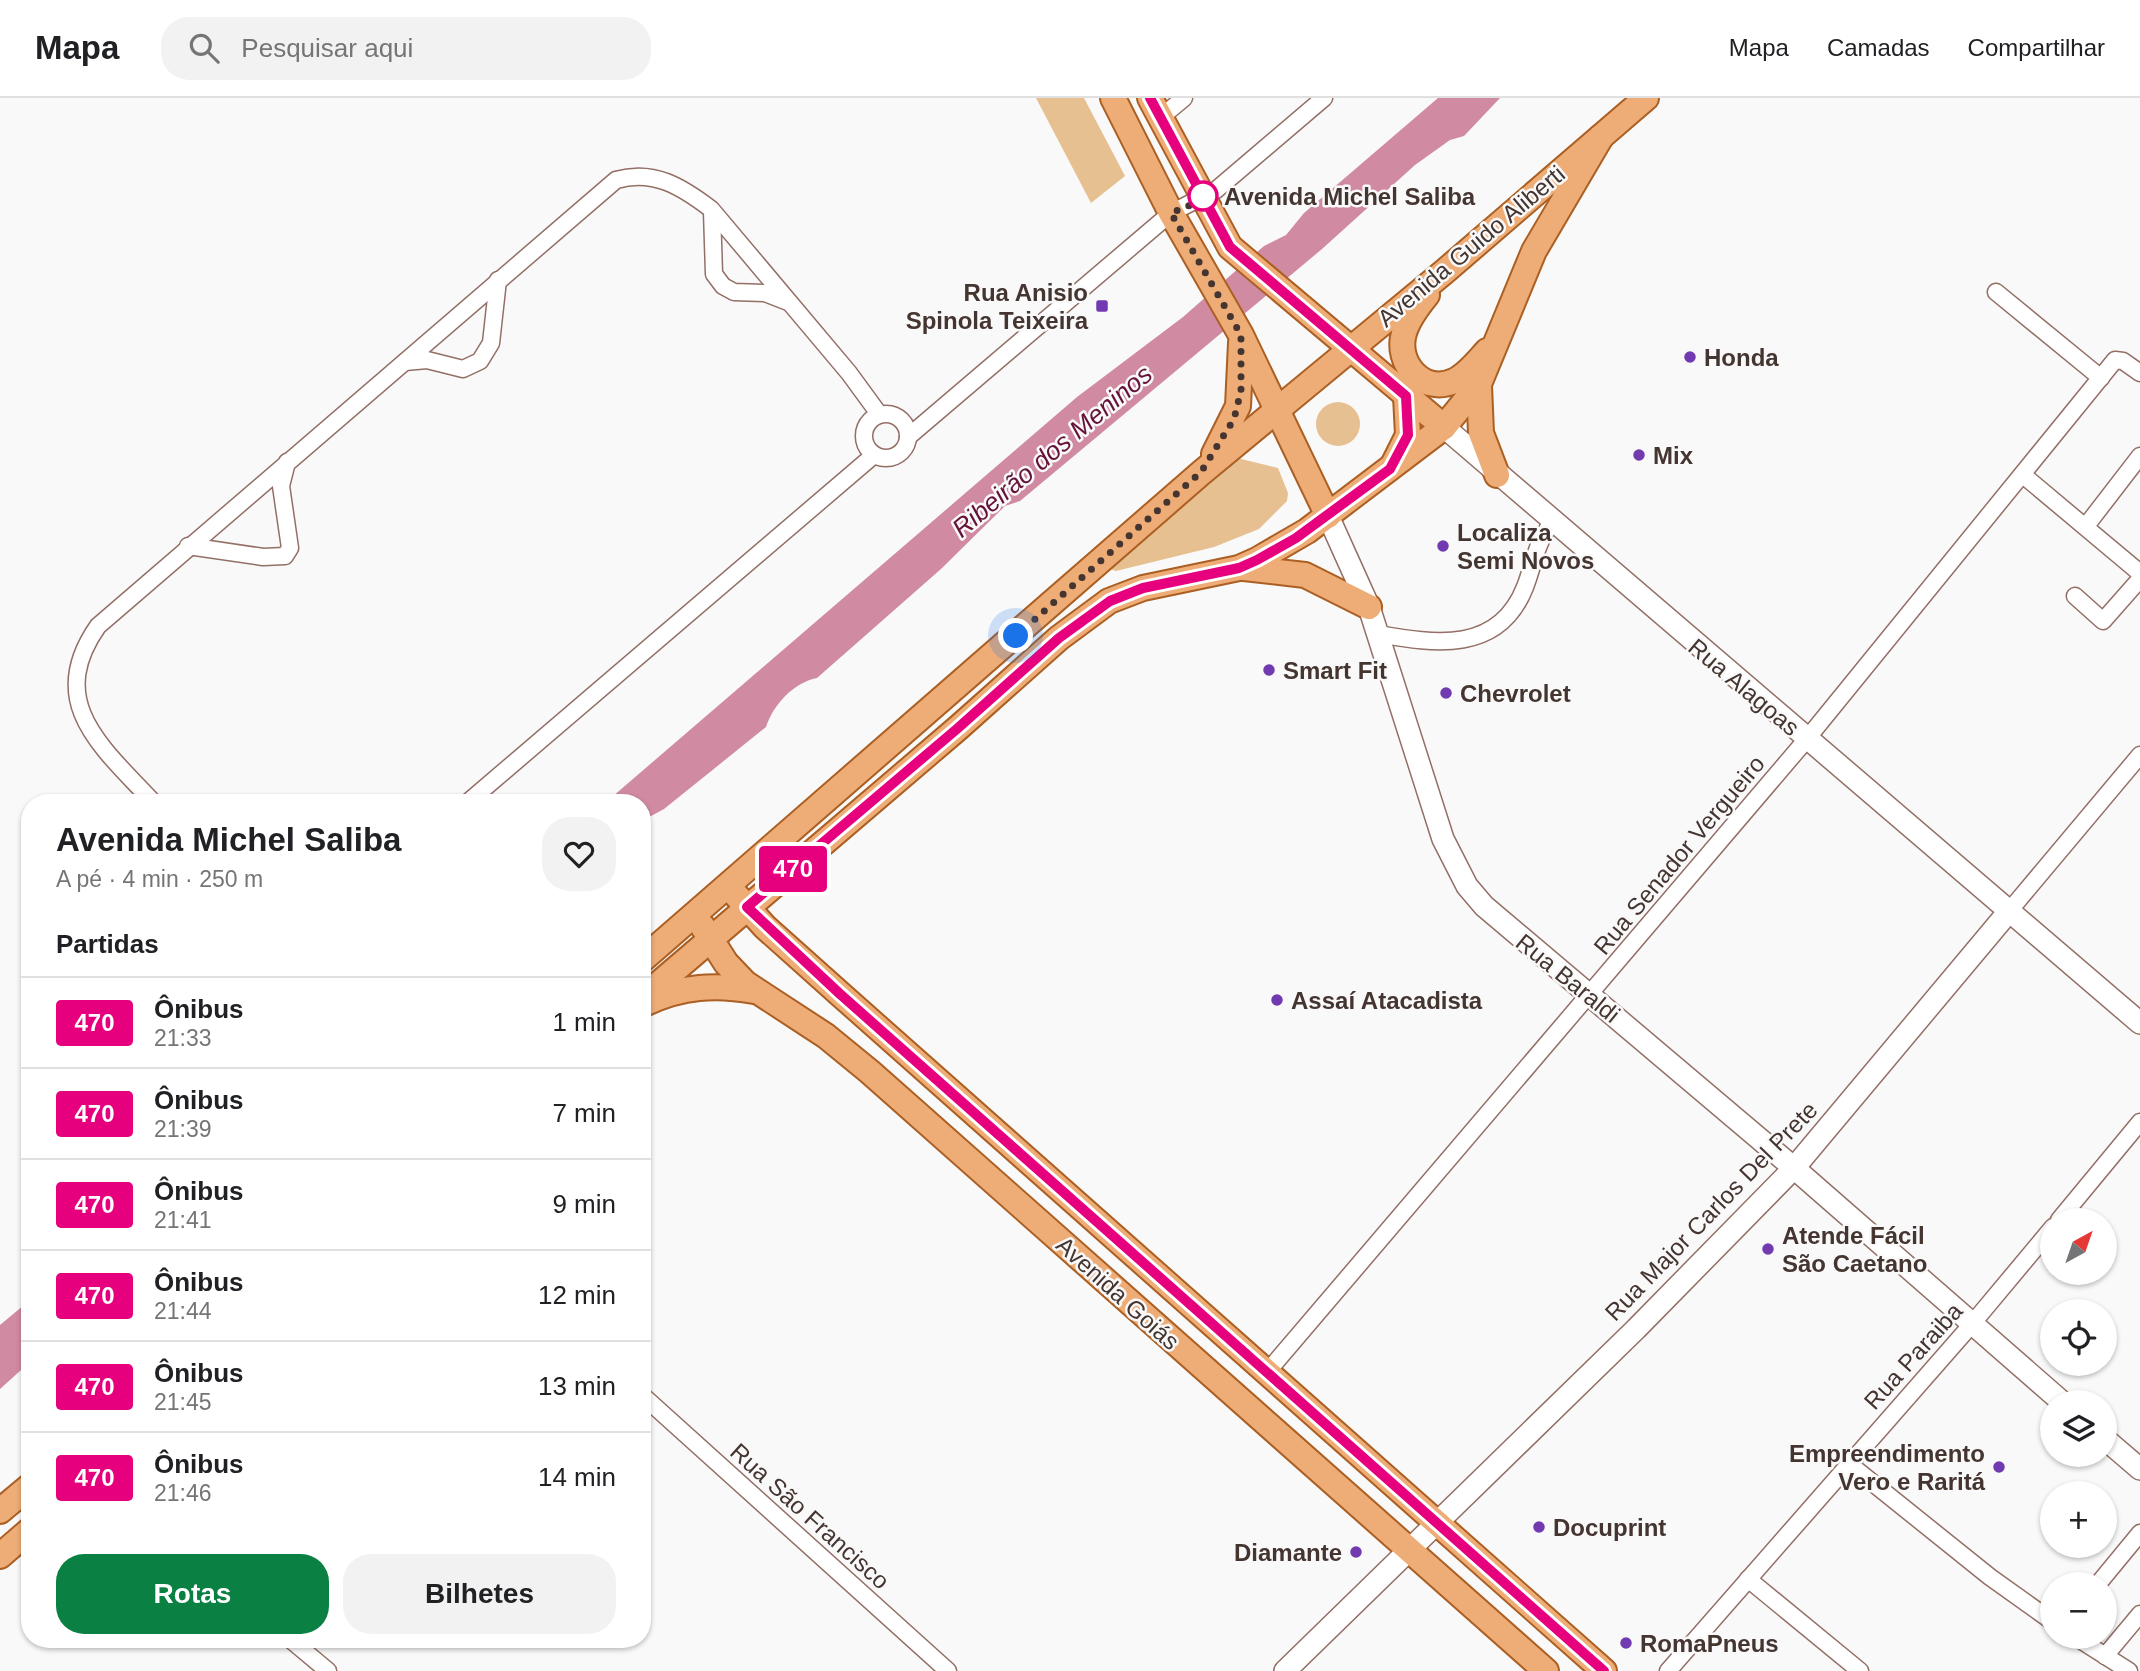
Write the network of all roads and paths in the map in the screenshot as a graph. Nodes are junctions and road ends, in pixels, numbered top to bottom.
1 (1113, 98) edge
2 (1184, 98) edge
3 (1324, 98) edge
4 (1646, 98) edge
5 (1155, 108) edge
6 (1601, 136) junction
7 (1205, 199) junction
8 (712, 211) junction
9 (1171, 213) junction
10 (1444, 272) junction
11 (498, 279) junction
12 (1996, 292) dead end
13 (790, 303) junction
14 (1502, 332) junction
15 (1240, 333) junction
16 (1350, 349) junction
17 (405, 362) junction
18 (2140, 373) edge
19 (2101, 378) junction
20 (1479, 384) junction
21 (1406, 396) junction
22 (1278, 410) junction
23 (879, 414) junction
24 (1444, 427) junction
25 (908, 437) junction
26 (874, 455) junction
27 (2140, 456) edge
28 (287, 462) junction
29 (1390, 469) junction
30 (1201, 472) junction
31 (1497, 475) junction
32 (2022, 475) junction
33 (1328, 516) junction
34 (1552, 523) junction
35 (2086, 526) junction
36 (188, 547) junction
37 (1239, 568) junction
38 (2140, 573) edge
39 (2140, 579) edge
40 (2075, 596) dead end
41 (1369, 607) junction
42 (1378, 634) junction
43 (1806, 740) junction
44 (2140, 755) edge
45 (146, 794) edge
46 (478, 794) edge
47 (729, 887) junction
48 (747, 907) junction
49 (2010, 910) junction
50 (695, 915) junction
51 (710, 939) junction
52 (651, 952) edge
53 (651, 990) edge
54 (754, 991) junction
55 (1589, 995) junction
56 (651, 1001) edge
57 (2140, 1023) edge
58 (2140, 1122) edge
59 (1794, 1168) junction
60 (2069, 1208) edge
61 (2040, 1243) edge
62 (1972, 1324) junction
63 (1268, 1371) junction
64 (2048, 1390) edge
65 (651, 1403) edge
66 (2117, 1449) edge
67 (1848, 1463) junction
68 (2140, 1469) edge
69 (21, 1494) edge
70 (0, 1511) edge
71 (1434, 1527) junction
72 (2140, 1532) edge
73 (21, 1538) edge
74 (1409, 1551) junction
75 (0, 1556) edge
76 (2108, 1572) edge
77 (1748, 1579) junction
78 (2040, 1613) edge
79 (2140, 1614) edge
80 (301, 1648) edge
81 (2094, 1649) edge
82 (2105, 1656) junction
83 (1854, 1669) edge
84 (328, 1671) edge
85 (948, 1671) edge
86 (1285, 1671) edge
87 (1546, 1671) edge
88 (1604, 1671) edge
89 (1668, 1671) edge
90 (2129, 1671) edge

1 - 9 main road, Rua Baraldi
2 - 5 street
3 - 7 street
4 - 6 main road, Avenida Guido Aliberti
5 - 7 main road, Rua Alagoas
6 - 10 main road, Avenida Guido Aliberti
6 - 14 main road, Avenida Guido Aliberti
7 - 9 street
7 - 16 main road, Rua Alagoas
8 - 11 street
8 - 13 street
8 - 13 street
9 - 15 main road, Rua Baraldi
9 - 25 street
10 - 14 main road
10 - 16 main road, Avenida Guido Aliberti
11 - 17 street
11 - 17 street
12 - 19 street
13 - 23 street
14 - 20 main road, Avenida Guido Aliberti
15 - 22 main road, Rua Baraldi
15 - 30 main road
16 - 21 main road, Rua Alagoas
16 - 22 main road, Avenida Guido Aliberti
17 - 28 street
18 - 19 street, Rua Senador Vergueiro
19 - 32 street, Rua Senador Vergueiro
20 - 24 main road, Avenida Guido Aliberti
20 - 31 main road
21 - 24 main road, Rua Alagoas
21 - 29 main road
22 - 30 main road, Avenida Guido Aliberti
22 - 33 main road, Rua Baraldi
23 - 25 street
23 - 26 street
24 - 29 main road, Avenida Guido Aliberti
24 - 31 street, Rua Alagoas
25 - 26 street
26 - 46 street
27 - 35 street
28 - 36 street
28 - 36 street
29 - 33 main road, Avenida Guido Aliberti
30 - 47 main road, Avenida Guido Aliberti
31 - 34 street, Rua Alagoas
32 - 35 street
32 - 43 street, Rua Senador Vergueiro
33 - 37 main road, Avenida Guido Aliberti
33 - 41 street, Rua Baraldi
34 - 42 street
34 - 43 street, Rua Alagoas
35 - 38 street
36 - 45 street
37 - 41 main road
37 - 48 main road, Avenida Guido Aliberti
39 - 40 street
41 - 42 street, Rua Baraldi
42 - 55 street, Rua Baraldi
43 - 49 street, Rua Alagoas
43 - 55 street, Rua Senador Vergueiro
44 - 49 street, Rua Major Carlos Del Prete
47 - 48 main road, Avenida Goiás
47 - 50 main road, Avenida Guido Aliberti
48 - 51 main road, Avenida Guido Aliberti
48 - 63 main road, Avenida Goiás
49 - 57 street, Rua Alagoas
49 - 59 street, Rua Major Carlos Del Prete
50 - 51 main road, Avenida Goiás
50 - 52 main road, Avenida Guido Aliberti
51 - 53 main road, Avenida Guido Aliberti
51 - 54 main road, Avenida Goiás
54 - 56 main road
54 - 74 main road, Avenida Goiás
55 - 59 street, Rua Baraldi
55 - 63 street, Rua Senador Vergueiro
58 - 60 street
59 - 62 street, Rua Baraldi
59 - 71 street, Rua Major Carlos Del Prete
61 - 62 street, Rua Paraiba
62 - 64 street, Rua Baraldi
62 - 67 street, Rua Paraiba
63 - 71 main road, Avenida Goiás
65 - 85 street, Rua São Francisco
66 - 68 street
67 - 77 street, Rua Paraiba
67 - 78 street
69 - 70 main road
71 - 74 street, Rua Major Carlos Del Prete
71 - 88 main road, Avenida Goiás
72 - 76 street
73 - 75 main road
74 - 86 street, Rua Major Carlos Del Prete
74 - 87 main road, Avenida Goiás
77 - 83 street
77 - 89 street, Rua Paraiba
79 - 82 street
80 - 84 street
81 - 82 street
82 - 90 street

